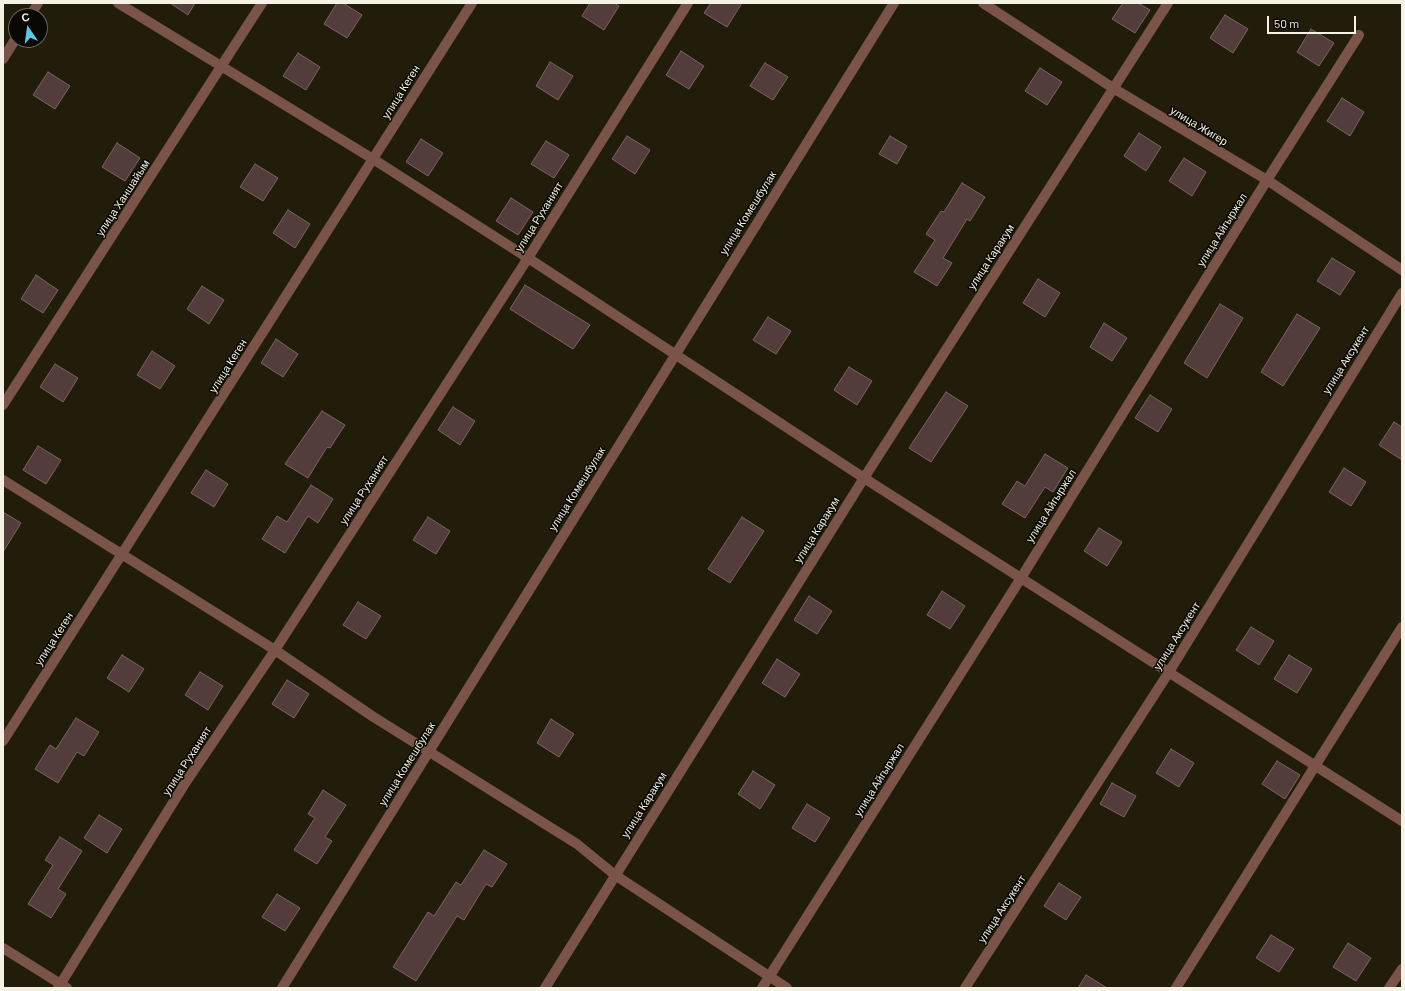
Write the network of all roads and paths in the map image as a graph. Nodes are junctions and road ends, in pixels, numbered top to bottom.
1 (118, 3) edge
2 (262, 3) edge
3 (472, 3) edge
4 (688, 3) edge
5 (894, 3) edge
6 (983, 3) edge
7 (1168, 3) edge
8 (1359, 35) dead end
9 (10, 48) edge
10 (3, 59) edge
11 (222, 66) junction
12 (1113, 88) junction
13 (373, 159) junction
14 (1267, 180) junction
15 (528, 258) junction
16 (1402, 270) edge
17 (1402, 293) edge
18 (674, 354) junction
19 (3, 405) edge
20 (864, 478) junction
21 (3, 480) edge
22 (122, 554) junction
23 (1021, 578) junction
24 (1402, 627) edge
25 (276, 650) junction
26 (1169, 672) junction
27 (3, 741) edge
28 (429, 751) junction
29 (1314, 765) junction
30 (1402, 821) edge
31 (615, 874) junction
32 (3, 948) edge
33 (1402, 969) edge
34 (768, 976) junction
35 (62, 987) edge
36 (282, 988) edge
37 (545, 988) edge
38 (762, 988) edge
39 (787, 988) edge
40 (965, 988) edge
41 (1176, 988) edge
42 (1389, 988) edge

1 - 11 street
2 - 11 street, улица Ханшайым
3 - 13 street, улица Кеген
4 - 15 street, улица Руханият
5 - 18 street, улица Комешбулак
6 - 12 street, улица Жигер
7 - 12 street, улица Каракум
8 - 14 street, улица Айгыржал
9 - 10 street
11 - 13 street
11 - 19 street, улица Ханшайым
12 - 14 street, улица Жигер
12 - 20 street, улица Каракум
13 - 15 street
13 - 22 street, улица Кеген
14 - 16 street, улица Жигер
14 - 23 street, улица Айгыржал
15 - 18 street
15 - 25 street, улица Руханият
17 - 26 street, улица Аксукент
18 - 20 street
18 - 28 street, улица Комешбулак
20 - 23 street
20 - 31 street, улица Каракум
21 - 22 street
22 - 25 street
22 - 27 street, улица Кеген
23 - 26 street
23 - 34 street, улица Айгыржал
24 - 29 street
25 - 28 street
25 - 35 street, улица Руханият
26 - 29 street
26 - 40 street, улица Аксукент
28 - 31 street
28 - 36 street, улица Комешбулак
29 - 30 street
29 - 41 street
31 - 34 street
31 - 37 street, улица Каракум
32 - 35 street
33 - 42 street
34 - 38 street, улица Айгыржал
34 - 39 street

